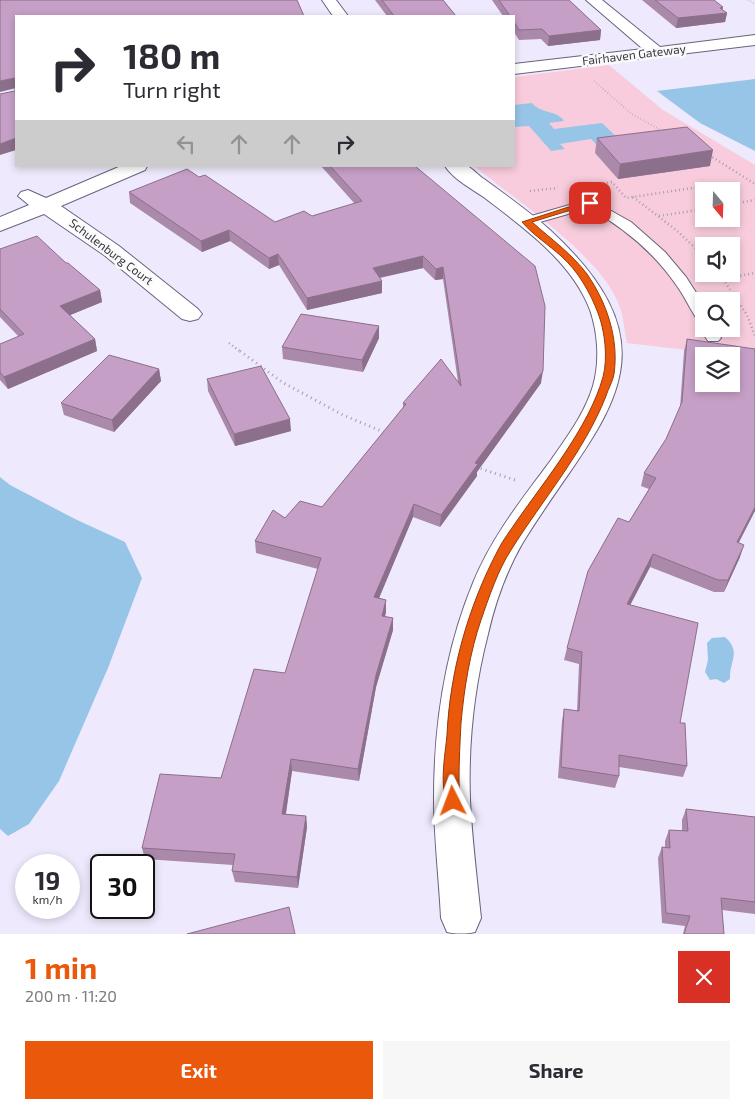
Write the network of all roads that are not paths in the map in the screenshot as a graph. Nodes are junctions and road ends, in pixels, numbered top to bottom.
1 (329, 0) edge
2 (593, 0) edge
3 (339, 15) edge
4 (755, 40) edge
5 (656, 52) junction
6 (515, 69) edge
7 (92, 167) edge
8 (136, 167) edge
9 (455, 167) edge
10 (28, 196) junction
11 (47, 206) junction
12 (0, 207) edge
13 (526, 222) junction
14 (0, 225) edge
15 (695, 305) edge
16 (190, 314) dead end
17 (461, 918) dead end

1 - 3 street
2 - 5 street
4 - 5 street, Fairhaven Gateway
5 - 6 street, Fairhaven Gateway
7 - 10 street
8 - 11 street
9 - 13 street
10 - 11 street, Schulenburg Court
10 - 12 street
11 - 14 street
11 - 16 street, Schulenburg Court
13 - 15 lane
13 - 17 street

